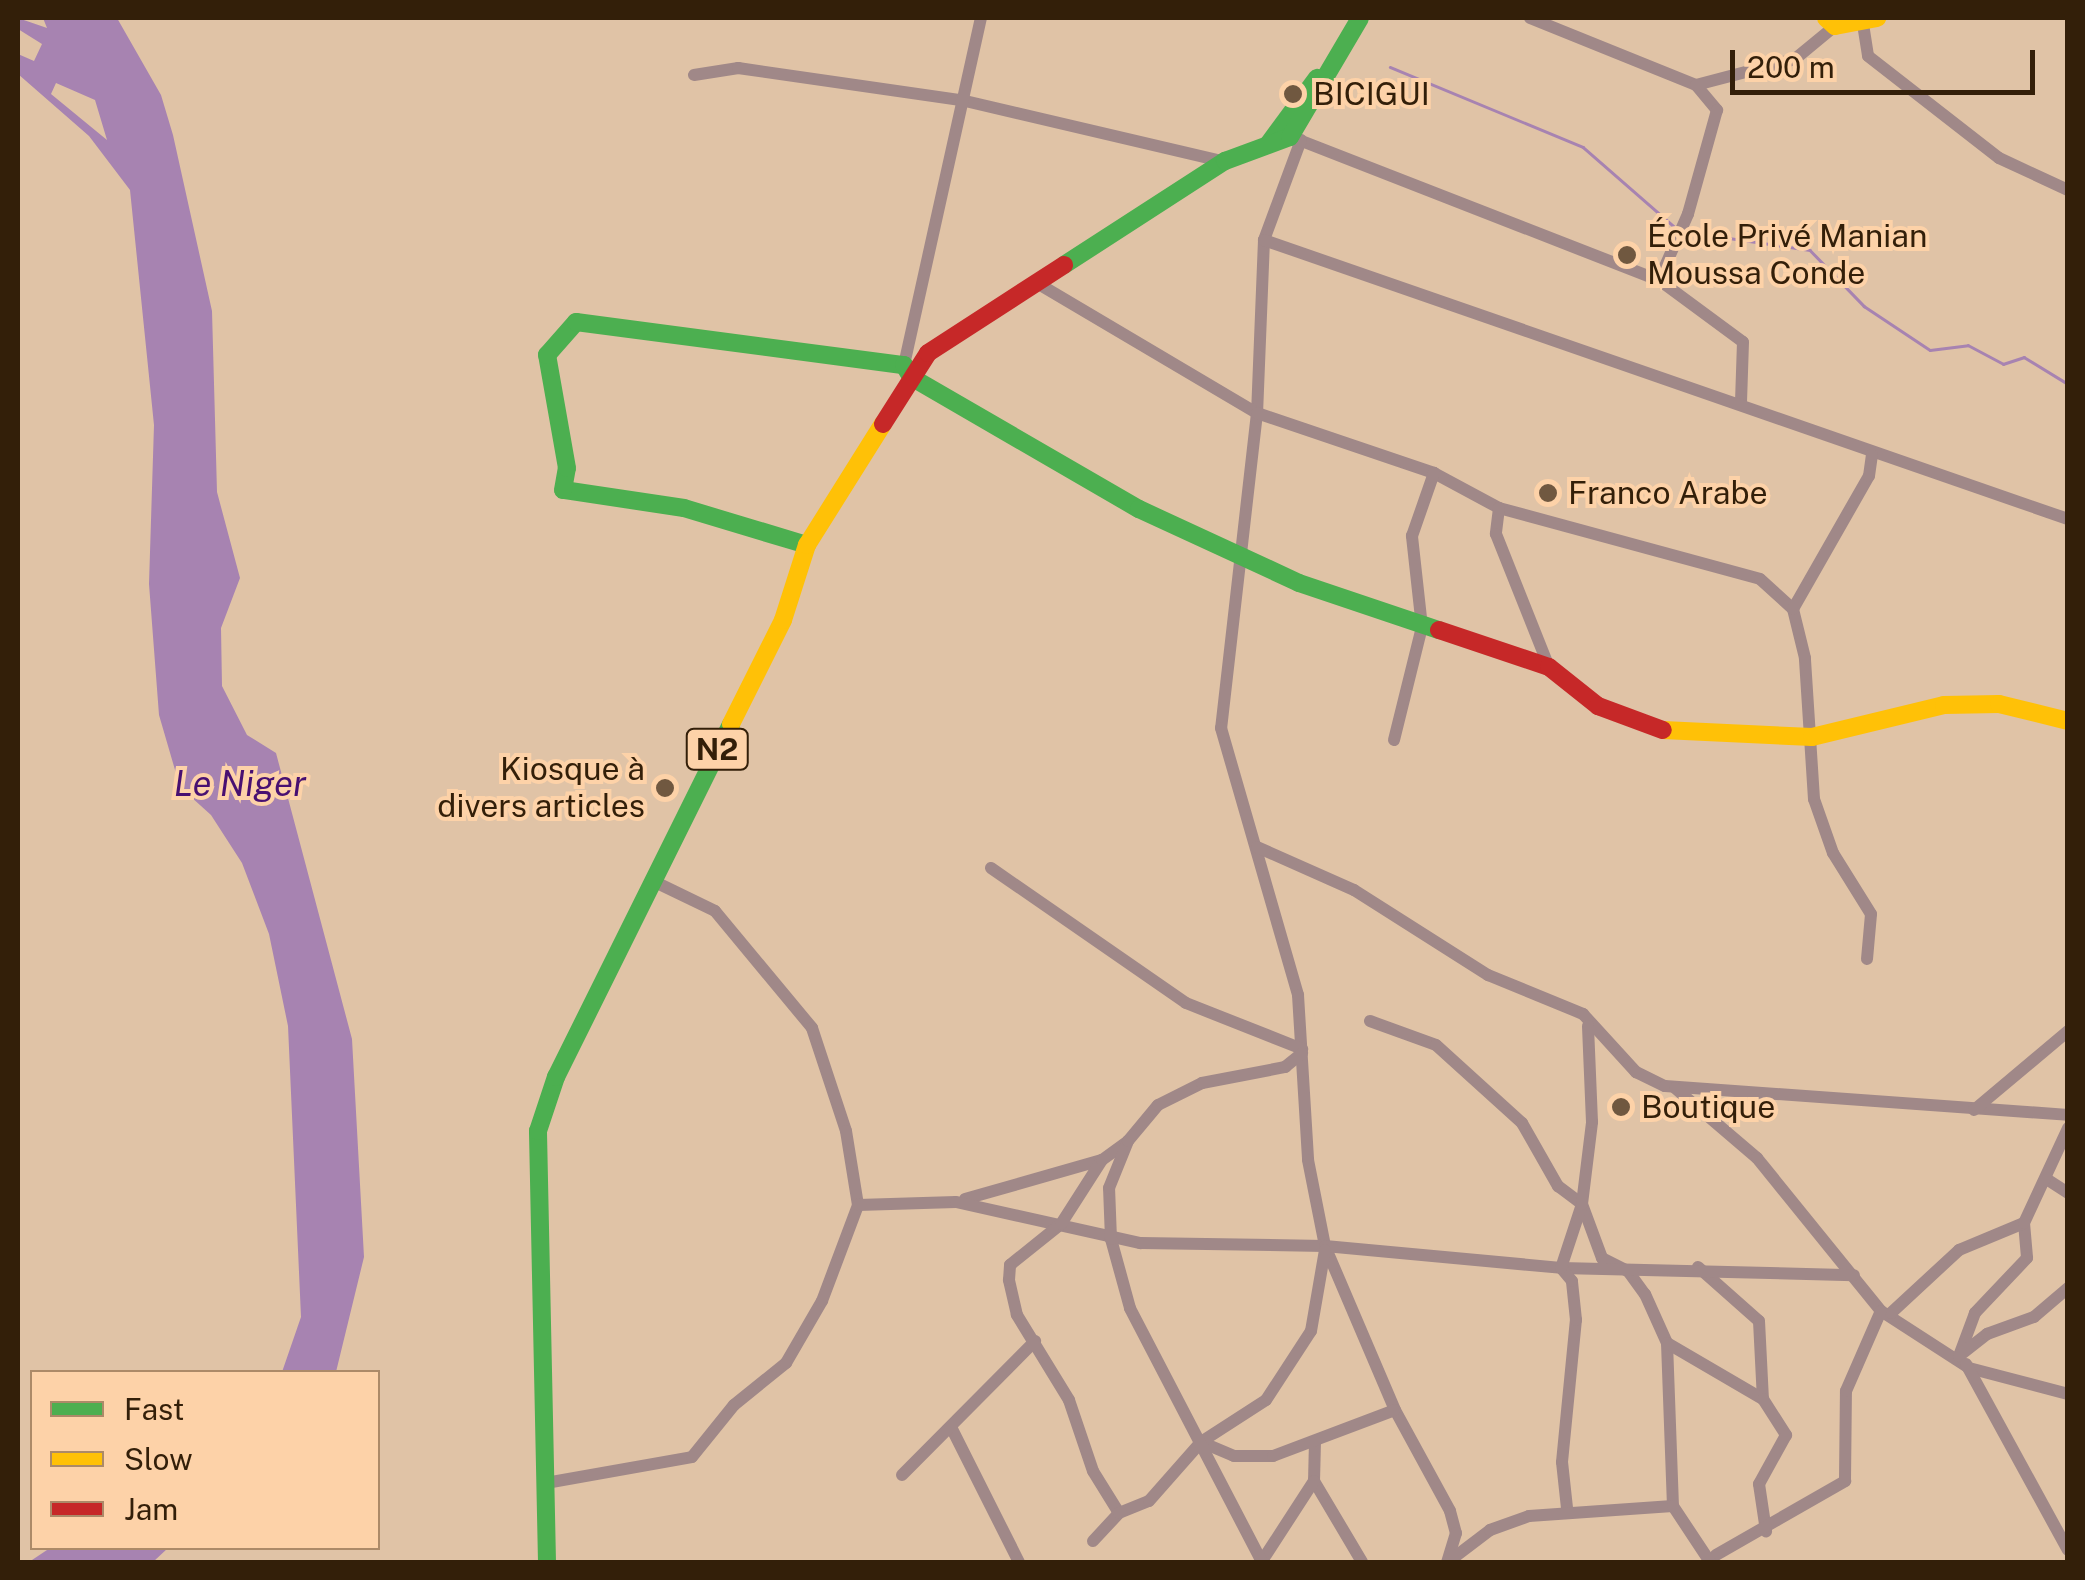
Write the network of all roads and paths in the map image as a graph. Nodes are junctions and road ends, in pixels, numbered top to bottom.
1 (981, 18) edge
2 (1360, 18) edge
3 (1530, 18) edge
4 (1870, 21) edge
5 (1830, 22) edge
6 (694, 75) dead end
7 (1696, 86) junction
8 (961, 100) junction
9 (1284, 137) junction
10 (1226, 161) junction
11 (2068, 190) edge
12 (1264, 240) junction
13 (1659, 280) junction
14 (1036, 283) junction
15 (908, 371) junction
16 (1740, 402) junction
17 (1258, 413) junction
18 (1872, 454) junction
19 (1434, 473) junction
20 (1499, 508) junction
21 (2068, 519) edge
22 (806, 544) junction
23 (1240, 553) junction
24 (1793, 609) junction
25 (1422, 627) junction
26 (1549, 666) junction
27 (2068, 721) edge
28 (1812, 737) junction
29 (1394, 740) dead end
30 (1257, 847) junction
31 (991, 868) dead end
32 (651, 880) junction
33 (1867, 959) dead end
34 (1583, 1014) junction
35 (1370, 1021) dead end
36 (2068, 1031) edge
37 (1302, 1051) junction
38 (1675, 1088) junction
39 (1974, 1110) junction
40 (2068, 1115) edge
41 (2068, 1128) edge
42 (1128, 1141) junction
43 (1102, 1160) junction
44 (2048, 1180) junction
45 (2068, 1193) edge
46 (956, 1202) junction
47 (1582, 1204) junction
48 (858, 1206) junction
49 (2024, 1223) junction
50 (1061, 1224) junction
51 (1111, 1239) junction
52 (1325, 1246) junction
53 (1698, 1267) junction
54 (1561, 1268) junction
55 (1628, 1272) junction
56 (1854, 1275) junction
57 (2068, 1288) edge
58 (1886, 1312) junction
59 (1035, 1341) junction
60 (1668, 1343) junction
61 (1959, 1356) junction
62 (1969, 1368) junction
63 (2068, 1394) edge
64 (1763, 1399) junction
65 (1396, 1410) junction
66 (952, 1428) junction
67 (1315, 1441) junction
68 (1201, 1442) junction
69 (902, 1475) dead end
70 (1314, 1481) junction
71 (546, 1482) junction
72 (1673, 1506) junction
73 (1567, 1508) junction
74 (1120, 1513) junction
75 (1766, 1531) junction
76 (1094, 1541) dead end
77 (2068, 1550) edge
78 (1717, 1560) edge
79 (1448, 1561) edge
80 (547, 1562) edge
81 (1019, 1562) edge
82 (1262, 1562) edge
83 (1362, 1562) edge

1 - 8 street
2 - 9 main road
3 - 7 street
4 - 5 main road
4 - 11 street
5 - 7 street
6 - 8 street
7 - 13 street
8 - 10 street
8 - 15 street
9 - 10 main road, N2
9 - 12 street
9 - 13 street
10 - 14 main road, N2
12 - 16 street
12 - 17 street
13 - 16 street
14 - 15 main road, N2
14 - 17 street
15 - 22 main road, N2
15 - 22 main road
15 - 23 main road
16 - 18 street
17 - 19 street
17 - 23 street
18 - 21 street
18 - 24 street
19 - 20 street
19 - 25 street
20 - 24 street
20 - 26 street
22 - 32 main road, N2
23 - 25 main road
23 - 30 street
24 - 28 street
25 - 26 main road
25 - 29 street
26 - 28 main road
27 - 28 main road
28 - 33 street
30 - 34 street
30 - 37 street
31 - 37 street
32 - 48 street
32 - 71 main road, N2
34 - 38 street
34 - 47 street
35 - 47 street
36 - 39 street
37 - 42 street
37 - 52 street
38 - 39 street
38 - 56 street
39 - 40 street
41 - 44 street
42 - 43 street
42 - 51 street
43 - 46 street
43 - 50 street
44 - 45 street
44 - 49 street
46 - 48 street
46 - 50 street
47 - 54 street
47 - 55 street
48 - 71 street
49 - 58 street
49 - 61 street
50 - 51 street
50 - 59 street
51 - 52 street
51 - 68 street
52 - 54 street
52 - 65 street
52 - 68 street
53 - 55 street
53 - 56 street
53 - 64 street
54 - 55 street
54 - 73 street
55 - 60 street
56 - 58 street
57 - 61 street
58 - 62 street
58 - 75 street
59 - 66 street
59 - 74 street
60 - 64 street
60 - 72 street
61 - 62 street
62 - 63 street
62 - 77 street
64 - 75 street
65 - 67 street
65 - 79 street
66 - 69 street
66 - 81 street
67 - 68 street
67 - 70 street
68 - 74 street
68 - 82 street
70 - 82 street
70 - 83 street
71 - 80 main road, N2
72 - 73 street
72 - 78 street
73 - 79 street
74 - 76 street
75 - 78 street

